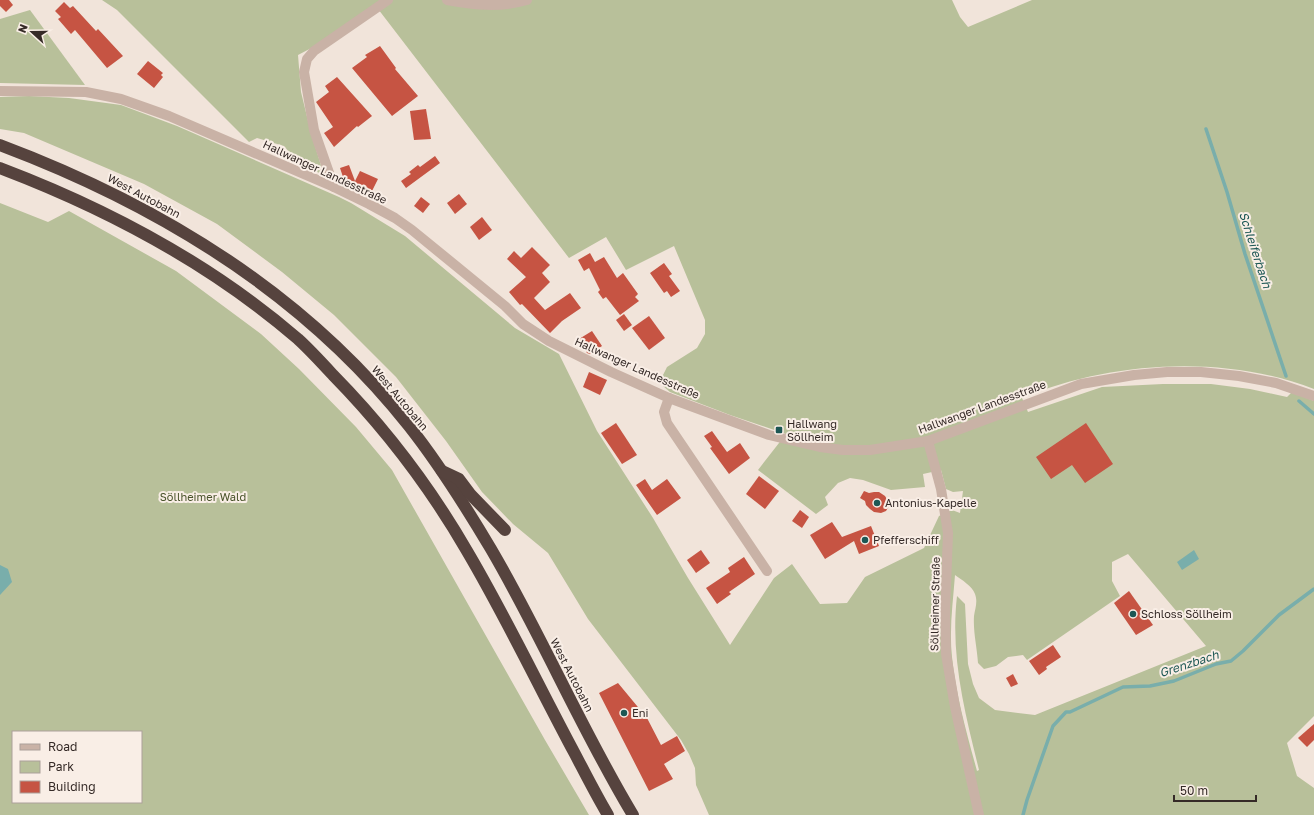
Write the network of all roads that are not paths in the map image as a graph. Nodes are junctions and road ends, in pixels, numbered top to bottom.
1 (388, 0) edge
2 (447, 0) edge
3 (527, 0) edge
4 (0, 91) edge
5 (0, 145) edge
6 (0, 168) edge
7 (334, 187) junction
8 (1314, 396) edge
9 (669, 398) junction
10 (928, 441) junction
11 (442, 471) junction
12 (505, 530) dead end
13 (767, 571) dead end
14 (608, 815) edge
15 (633, 815) edge
16 (979, 815) edge

1 - 7 street
2 - 3 street
4 - 7 street, Hallwanger Landesstraße
5 - 11 highway, West Autobahn
6 - 14 highway
7 - 9 street, Hallwanger Landesstraße
8 - 10 street, Hallwanger Landesstraße
9 - 10 street, Hallwanger Landesstraße
9 - 13 street
10 - 16 street, Söllheimer Straße
11 - 12 highway
11 - 15 highway, West Autobahn

